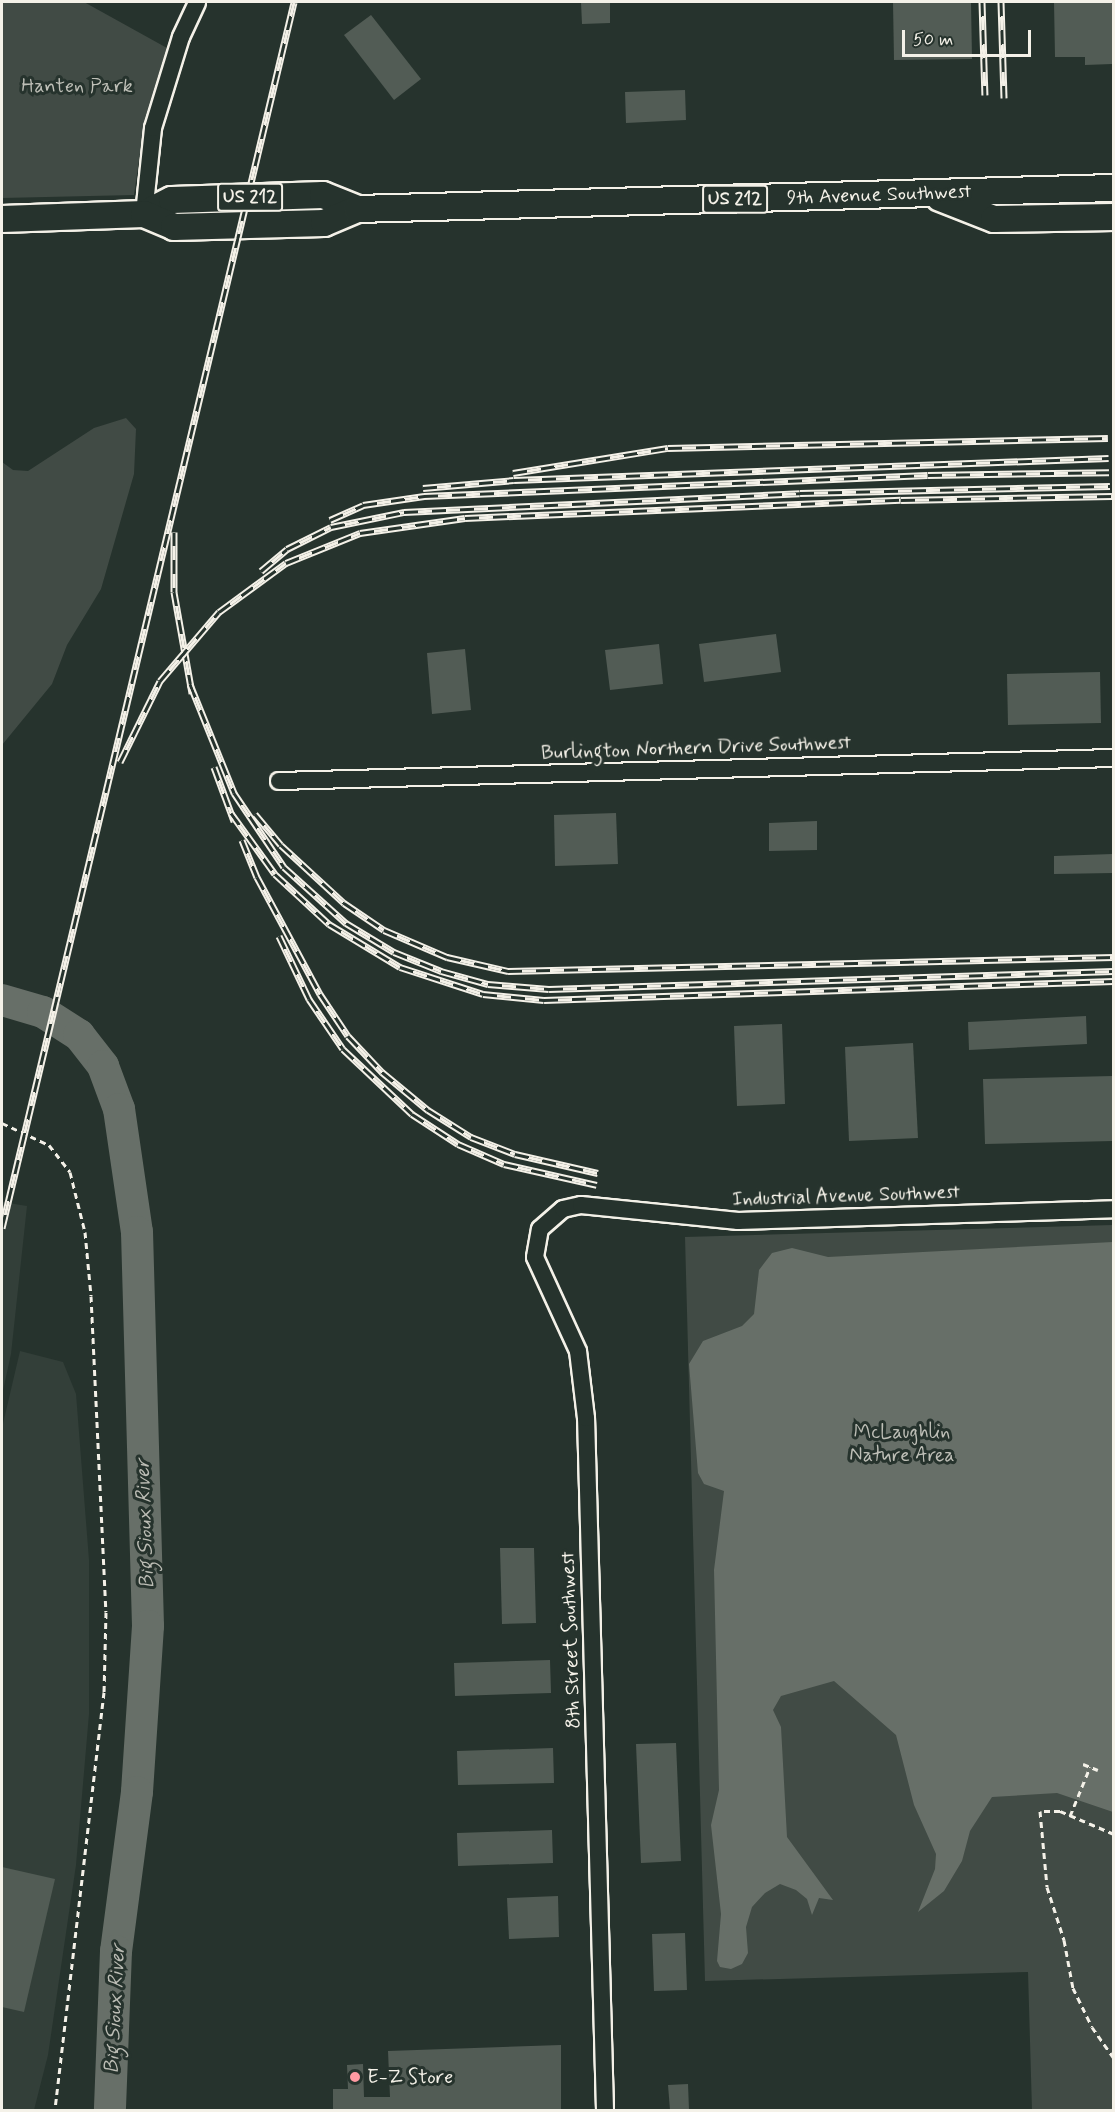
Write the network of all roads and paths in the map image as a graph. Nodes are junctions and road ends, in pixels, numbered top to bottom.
1 (196, 2) edge
2 (1113, 188) edge
3 (928, 194) junction
4 (144, 214) junction
5 (1113, 217) edge
6 (2, 219) edge
7 (1113, 758) edge
8 (279, 781) dead end
9 (2, 1123) edge
10 (581, 1205) joint
11 (1113, 1209) edge
12 (1083, 1764) dead end
13 (1090, 1767) junction
14 (1098, 1770) dead end
15 (1070, 1816) junction
16 (1113, 1834) edge
17 (1113, 2058) edge
18 (55, 2110) edge
19 (605, 2110) edge

1 - 4 street
2 - 3 main road, 9th Avenue Southwest / US 212
3 - 4 main road, 9th Avenue Southwest / US 212
3 - 5 main road
4 - 6 main road, 9th Avenue Southwest / US 212
7 - 8 street, Burlington Northern Drive Southwest
9 - 18 path
10 - 11 street, Industrial Avenue Southwest
10 - 19 street, 8th Street Southwest
12 - 13 path
13 - 14 path
13 - 15 path
15 - 16 path
15 - 17 path

